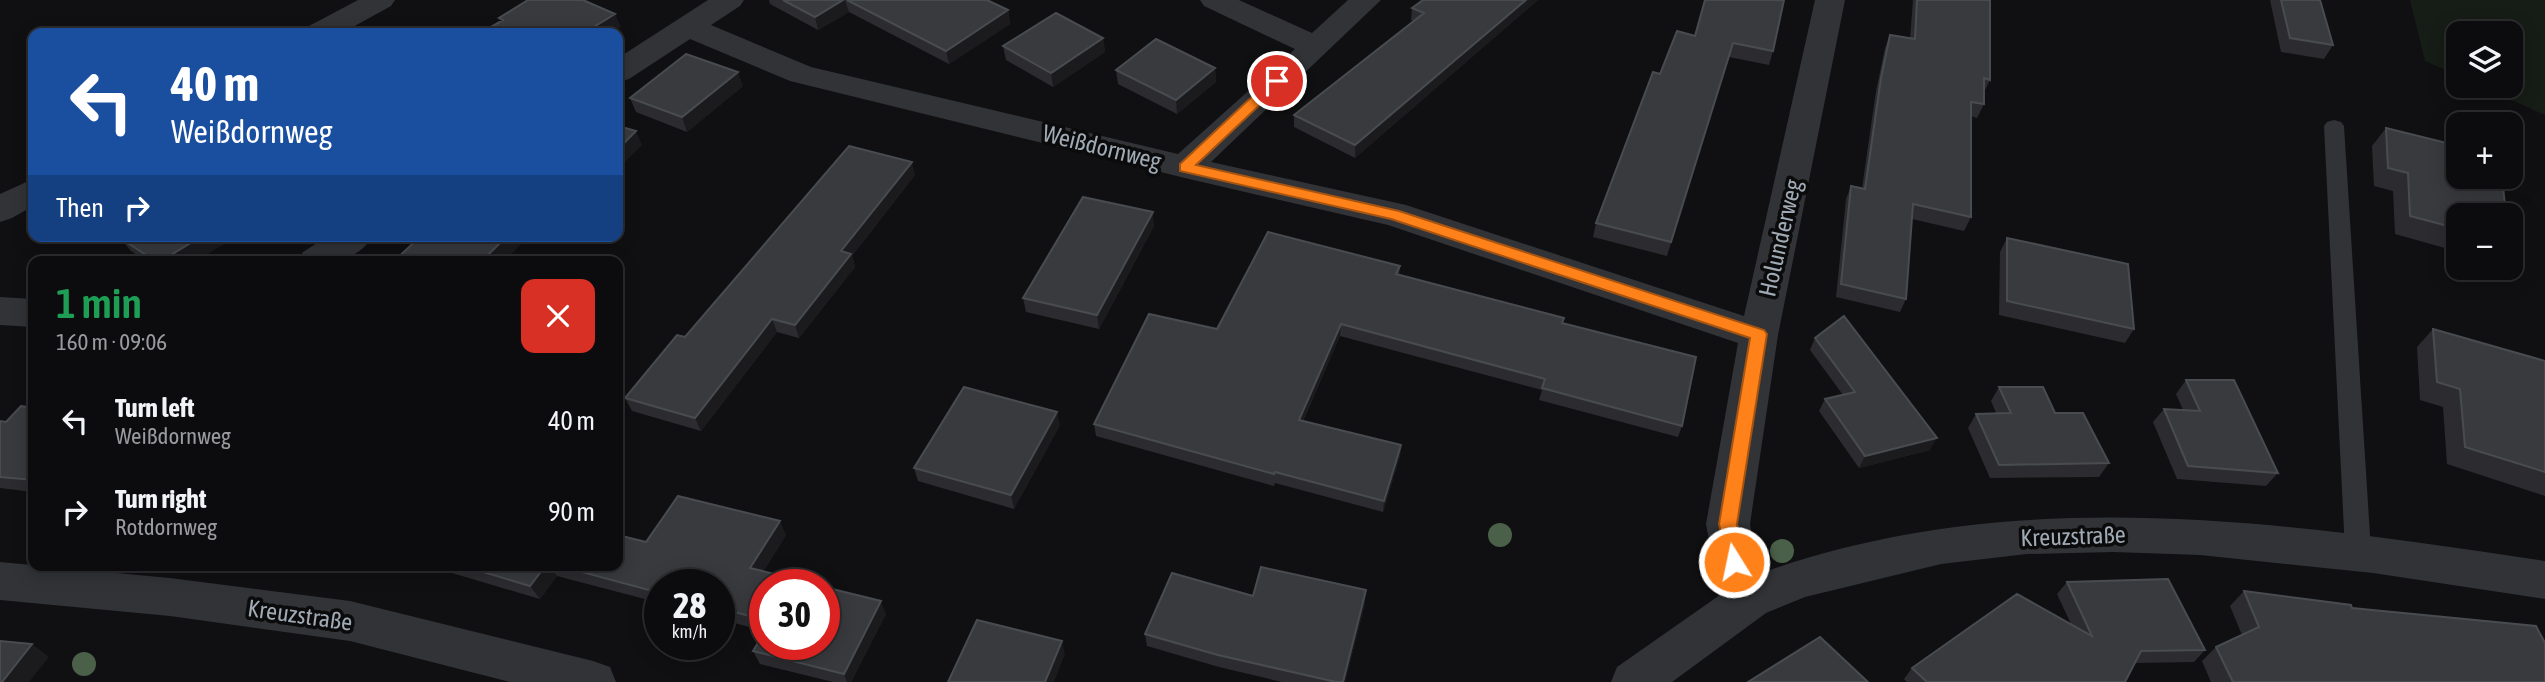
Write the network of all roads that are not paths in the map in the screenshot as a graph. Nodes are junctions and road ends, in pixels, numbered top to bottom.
1 (380, 0) edge
2 (729, 0) edge
3 (1215, 0) edge
4 (1366, 0) edge
5 (1830, 0) edge
6 (688, 27) junction
7 (329, 28) edge
8 (1314, 46) junction
9 (623, 69) edge
10 (2334, 127) dead end
11 (1185, 167) junction
12 (28, 194) edge
13 (0, 210) edge
14 (346, 242) edge
15 (324, 256) edge
16 (0, 311) edge
17 (28, 313) edge
18 (1759, 334) junction
19 (2358, 551) junction
20 (2545, 580) edge
21 (0, 582) edge
22 (1755, 597) junction
23 (593, 682) edge
24 (1634, 682) edge

1 - 7 street
2 - 6 street
3 - 8 street
4 - 8 street
5 - 18 street, Holunderweg
6 - 9 street
6 - 11 street, Weißdornweg
8 - 11 street
10 - 19 lane
11 - 18 street, Weißdornweg
12 - 13 street
14 - 15 street
16 - 17 street
18 - 22 street, Holunderweg
19 - 20 street, Kreuzstraße
19 - 22 street, Kreuzstraße
21 - 23 street, Kreuzstraße
22 - 24 street, Kreuzstraße

